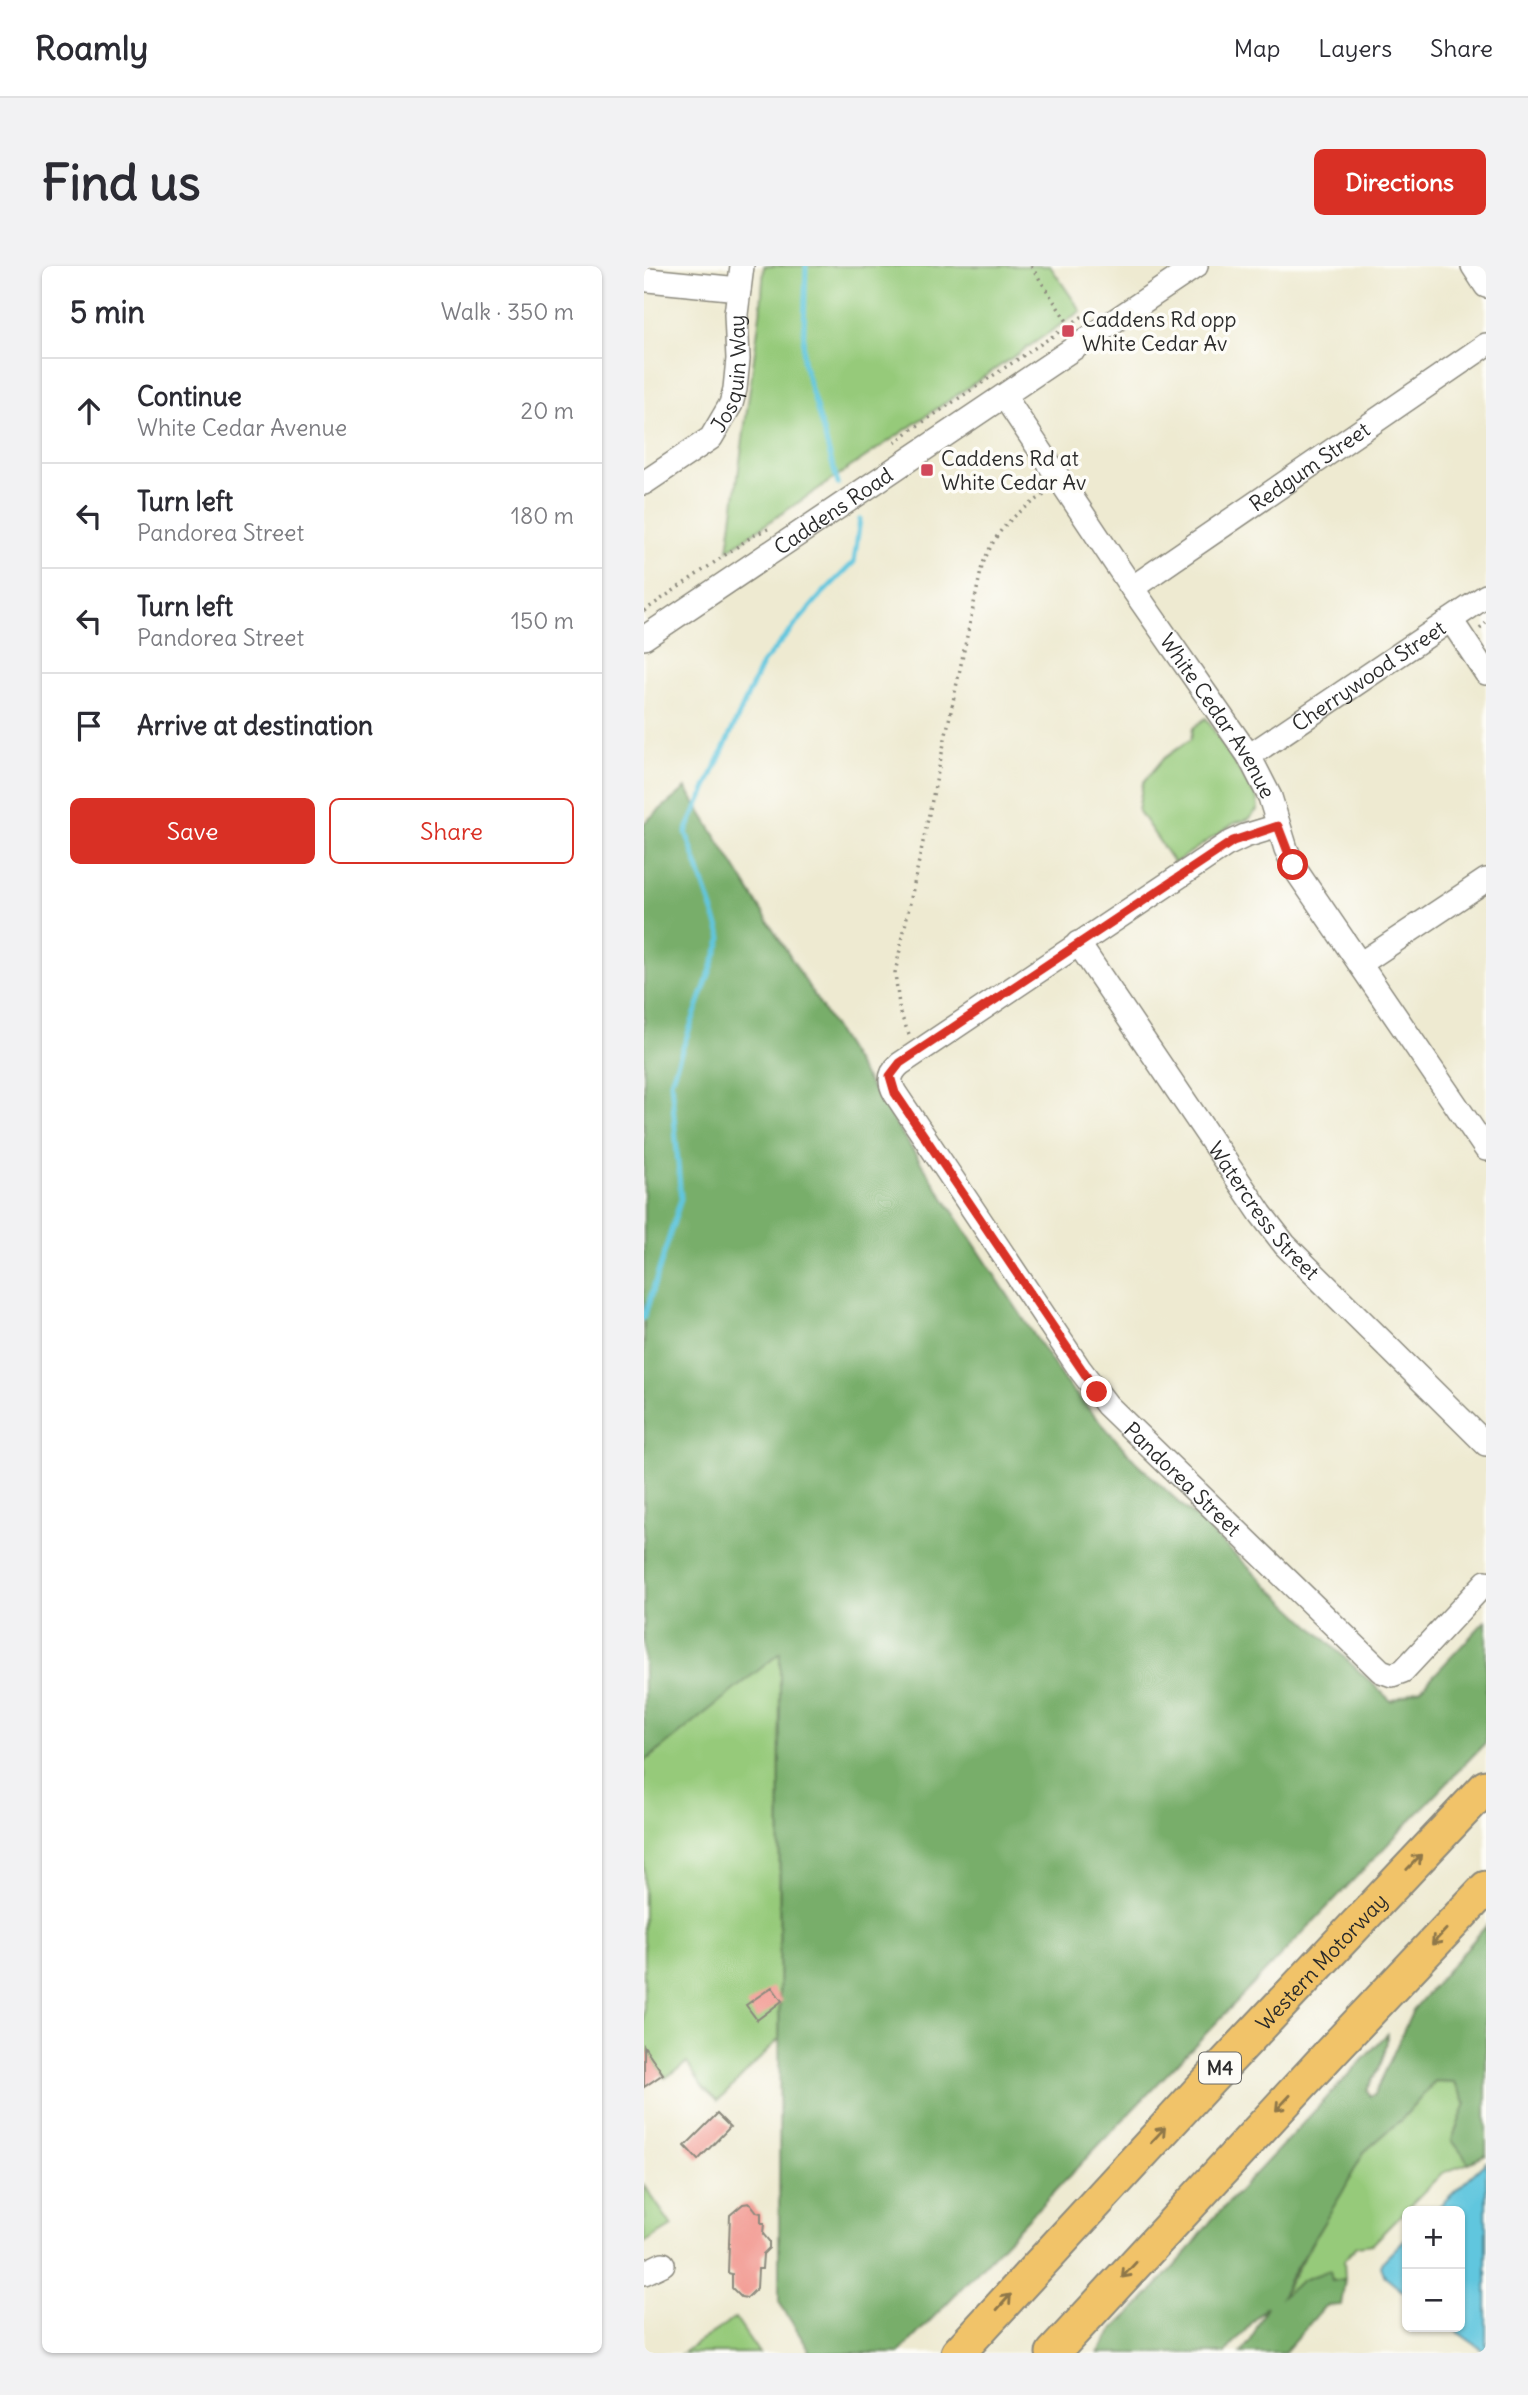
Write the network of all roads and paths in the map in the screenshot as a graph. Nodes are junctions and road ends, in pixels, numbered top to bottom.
1 (1031, 266) edge
2 (1196, 266) edge
3 (1473, 266) edge
4 (740, 277) edge
5 (648, 280) dead end
6 (1486, 286) edge
7 (1069, 324) dead end
8 (1486, 345) edge
9 (1004, 396) junction
10 (1063, 482) junction
11 (644, 483) edge
12 (1132, 588) junction
13 (1486, 596) edge
14 (1451, 620) junction
15 (644, 638) edge
16 (1486, 673) edge
17 (1249, 756) junction
18 (1278, 826) junction
19 (1486, 880) edge
20 (1078, 943) junction
21 (1360, 964) junction
22 (920, 1050) junction
23 (1486, 1149) edge
24 (1486, 1444) edge
25 (1486, 1582) edge
26 (1486, 1787) edge
27 (1486, 1888) edge
28 (958, 2353) edge
29 (1053, 2353) edge

1 - 7 path
2 - 9 street, Caddens Road
3 - 6 street
4 - 5 street
4 - 11 street, Josquin Way
8 - 12 street, Redgum Street
9 - 10 street, White Cedar Avenue
9 - 15 street, Caddens Road
10 - 12 street, White Cedar Avenue
10 - 22 path
12 - 17 street, White Cedar Avenue
13 - 14 street, Cherrywood Street
14 - 16 street
14 - 17 street, Cherrywood Street
17 - 18 street, White Cedar Avenue
18 - 20 street, Pandorea Street
18 - 21 street, White Cedar Avenue
19 - 21 street
20 - 22 street, Pandorea Street
20 - 24 street, Watercress Street
21 - 23 street, White Cedar Avenue
22 - 25 street, Pandorea Street
28 -> 26 highway, Western Motorway / M4
27 -> 29 highway

